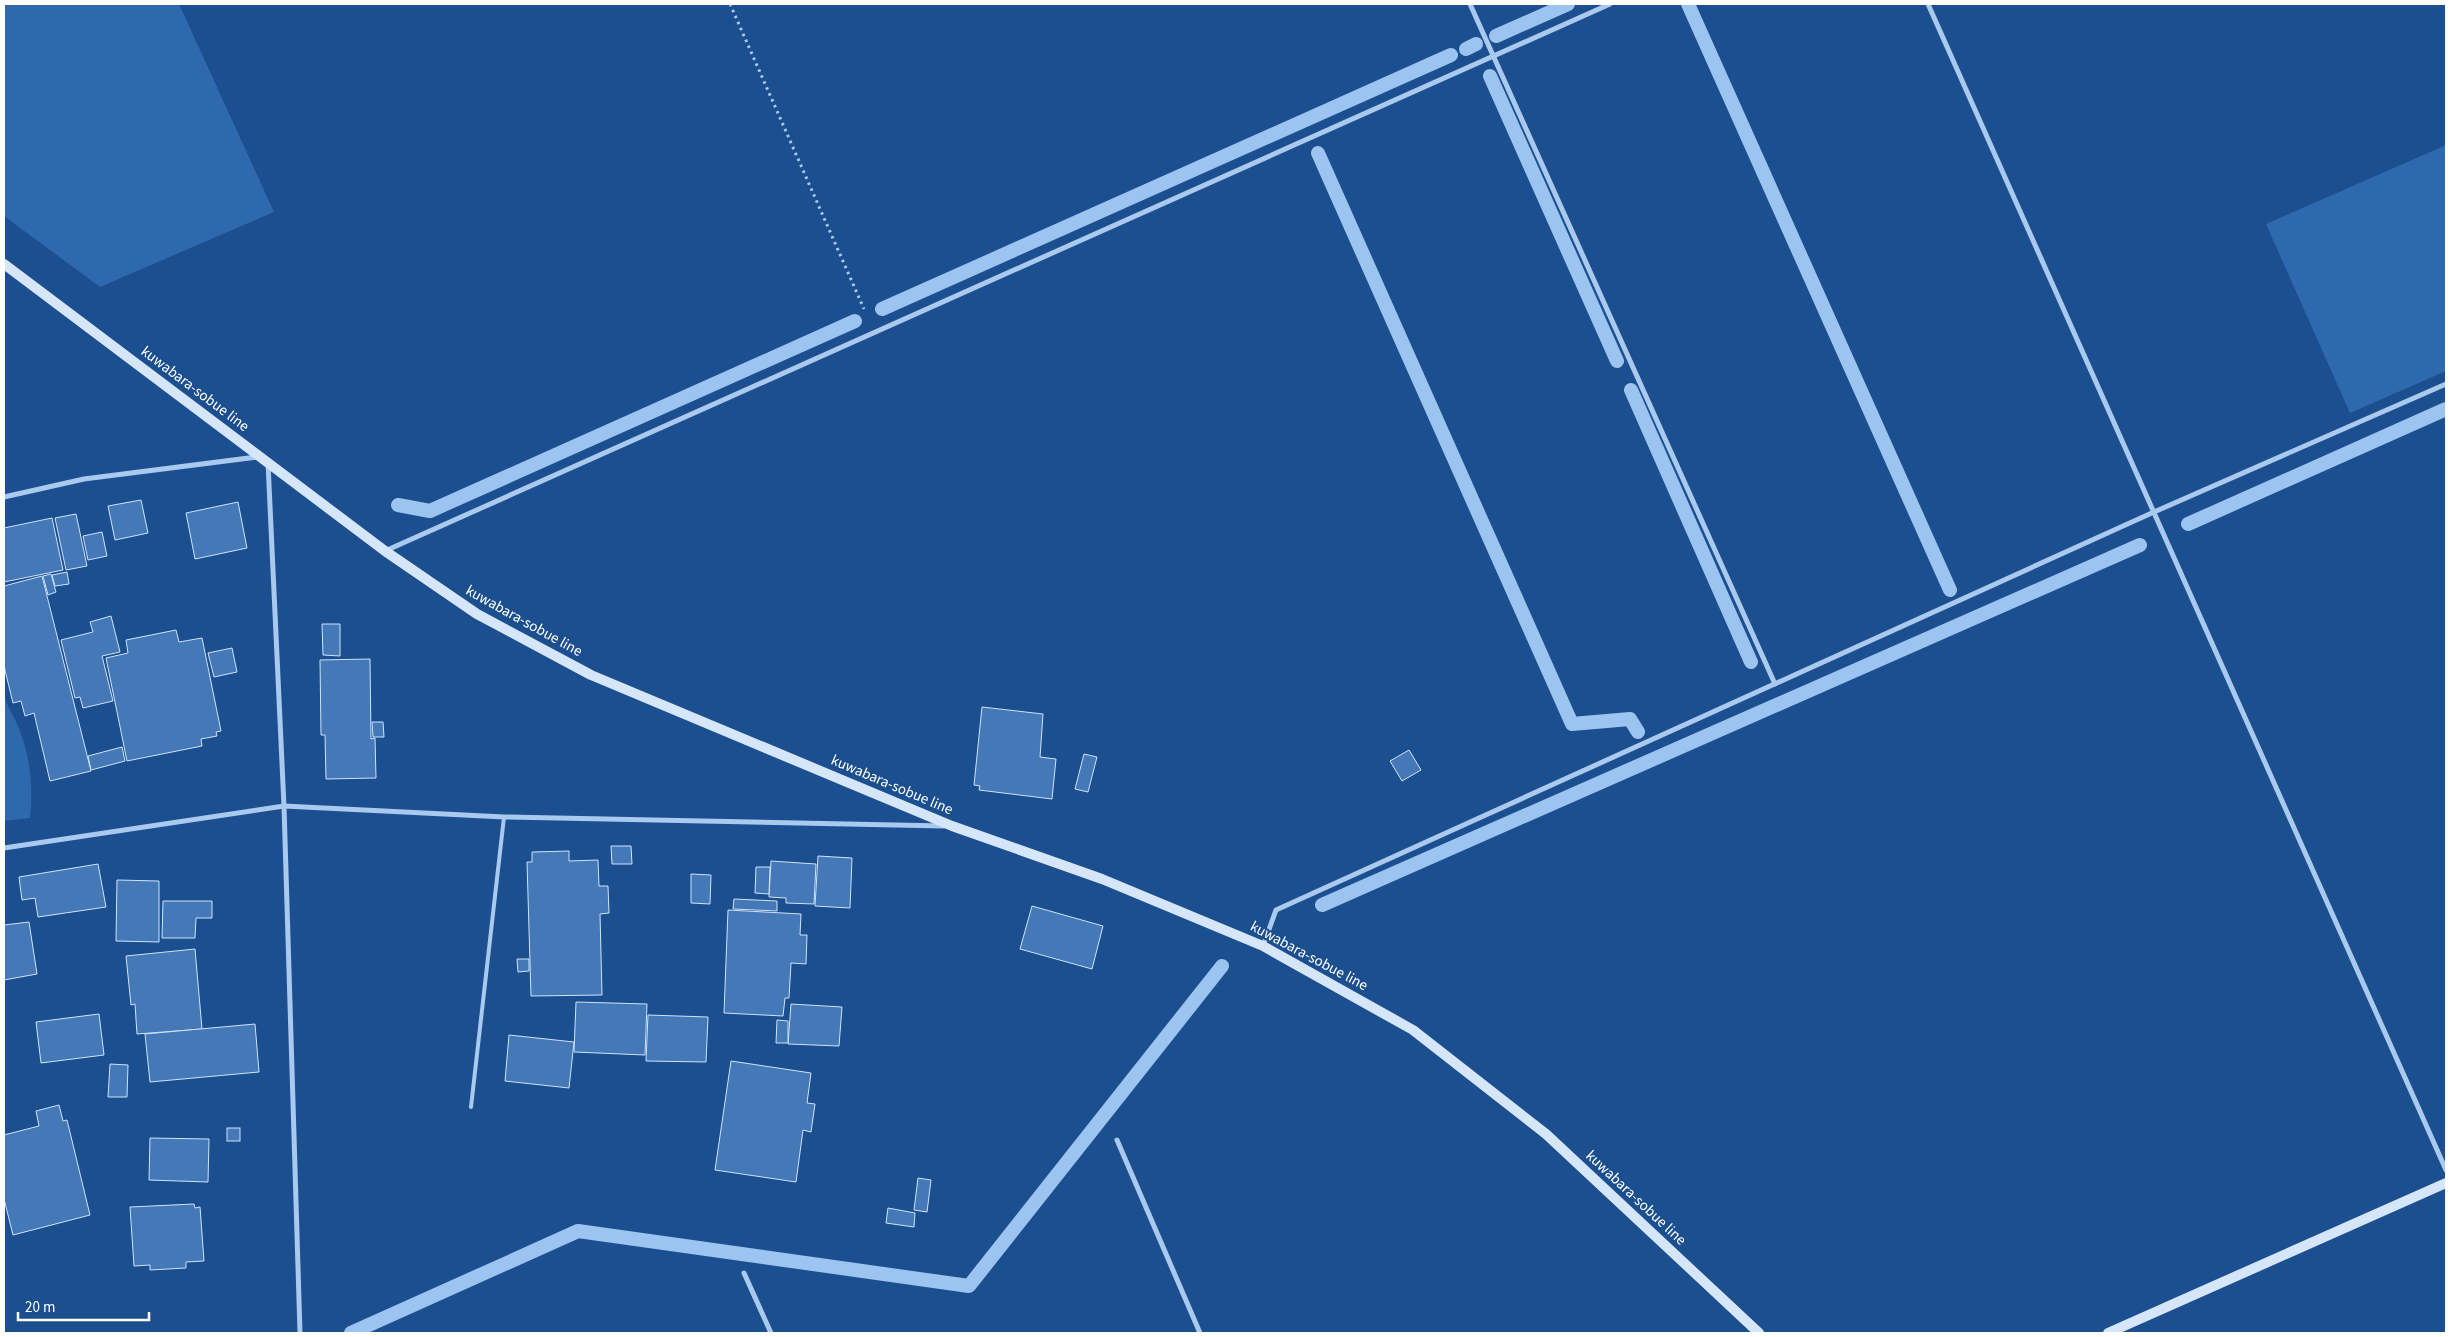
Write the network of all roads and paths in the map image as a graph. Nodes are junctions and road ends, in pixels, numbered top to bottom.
1 (730, 4) edge
2 (1470, 4) edge
3 (1610, 4) edge
4 (1928, 4) edge
5 (1494, 56) junction
6 (4, 264) edge
7 (874, 333) junction
8 (2446, 384) edge
9 (264, 460) junction
10 (4, 497) edge
11 (2154, 512) junction
12 (385, 551) junction
13 (1775, 684) junction
14 (284, 806) junction
15 (504, 817) junction
16 (952, 826) junction
17 (4, 848) edge
18 (1263, 946) junction
19 (471, 1107) dead end
20 (1117, 1140) dead end
21 (2446, 1170) edge
22 (2446, 1183) edge
23 (744, 1273) dead end
24 (300, 1333) edge
25 (771, 1333) edge
26 (1200, 1333) edge
27 (1760, 1333) edge
28 (2108, 1333) edge

1 - 7 path
2 - 5 street
3 - 5 street
4 - 11 street
5 - 7 street
5 - 13 street
6 - 9 main road, kuwabara-sobue line
7 - 12 street
8 - 11 street
9 - 10 street
9 - 12 main road, kuwabara-sobue line
9 - 14 street
11 - 13 street
11 - 21 street
12 - 16 main road, kuwabara-sobue line
13 - 18 street
14 - 15 street
14 - 17 street
14 - 24 street
15 - 16 street
15 - 19 lane
16 - 18 main road, kuwabara-sobue line
18 - 27 main road, kuwabara-sobue line
20 - 26 street
22 - 28 main road
23 - 25 street

